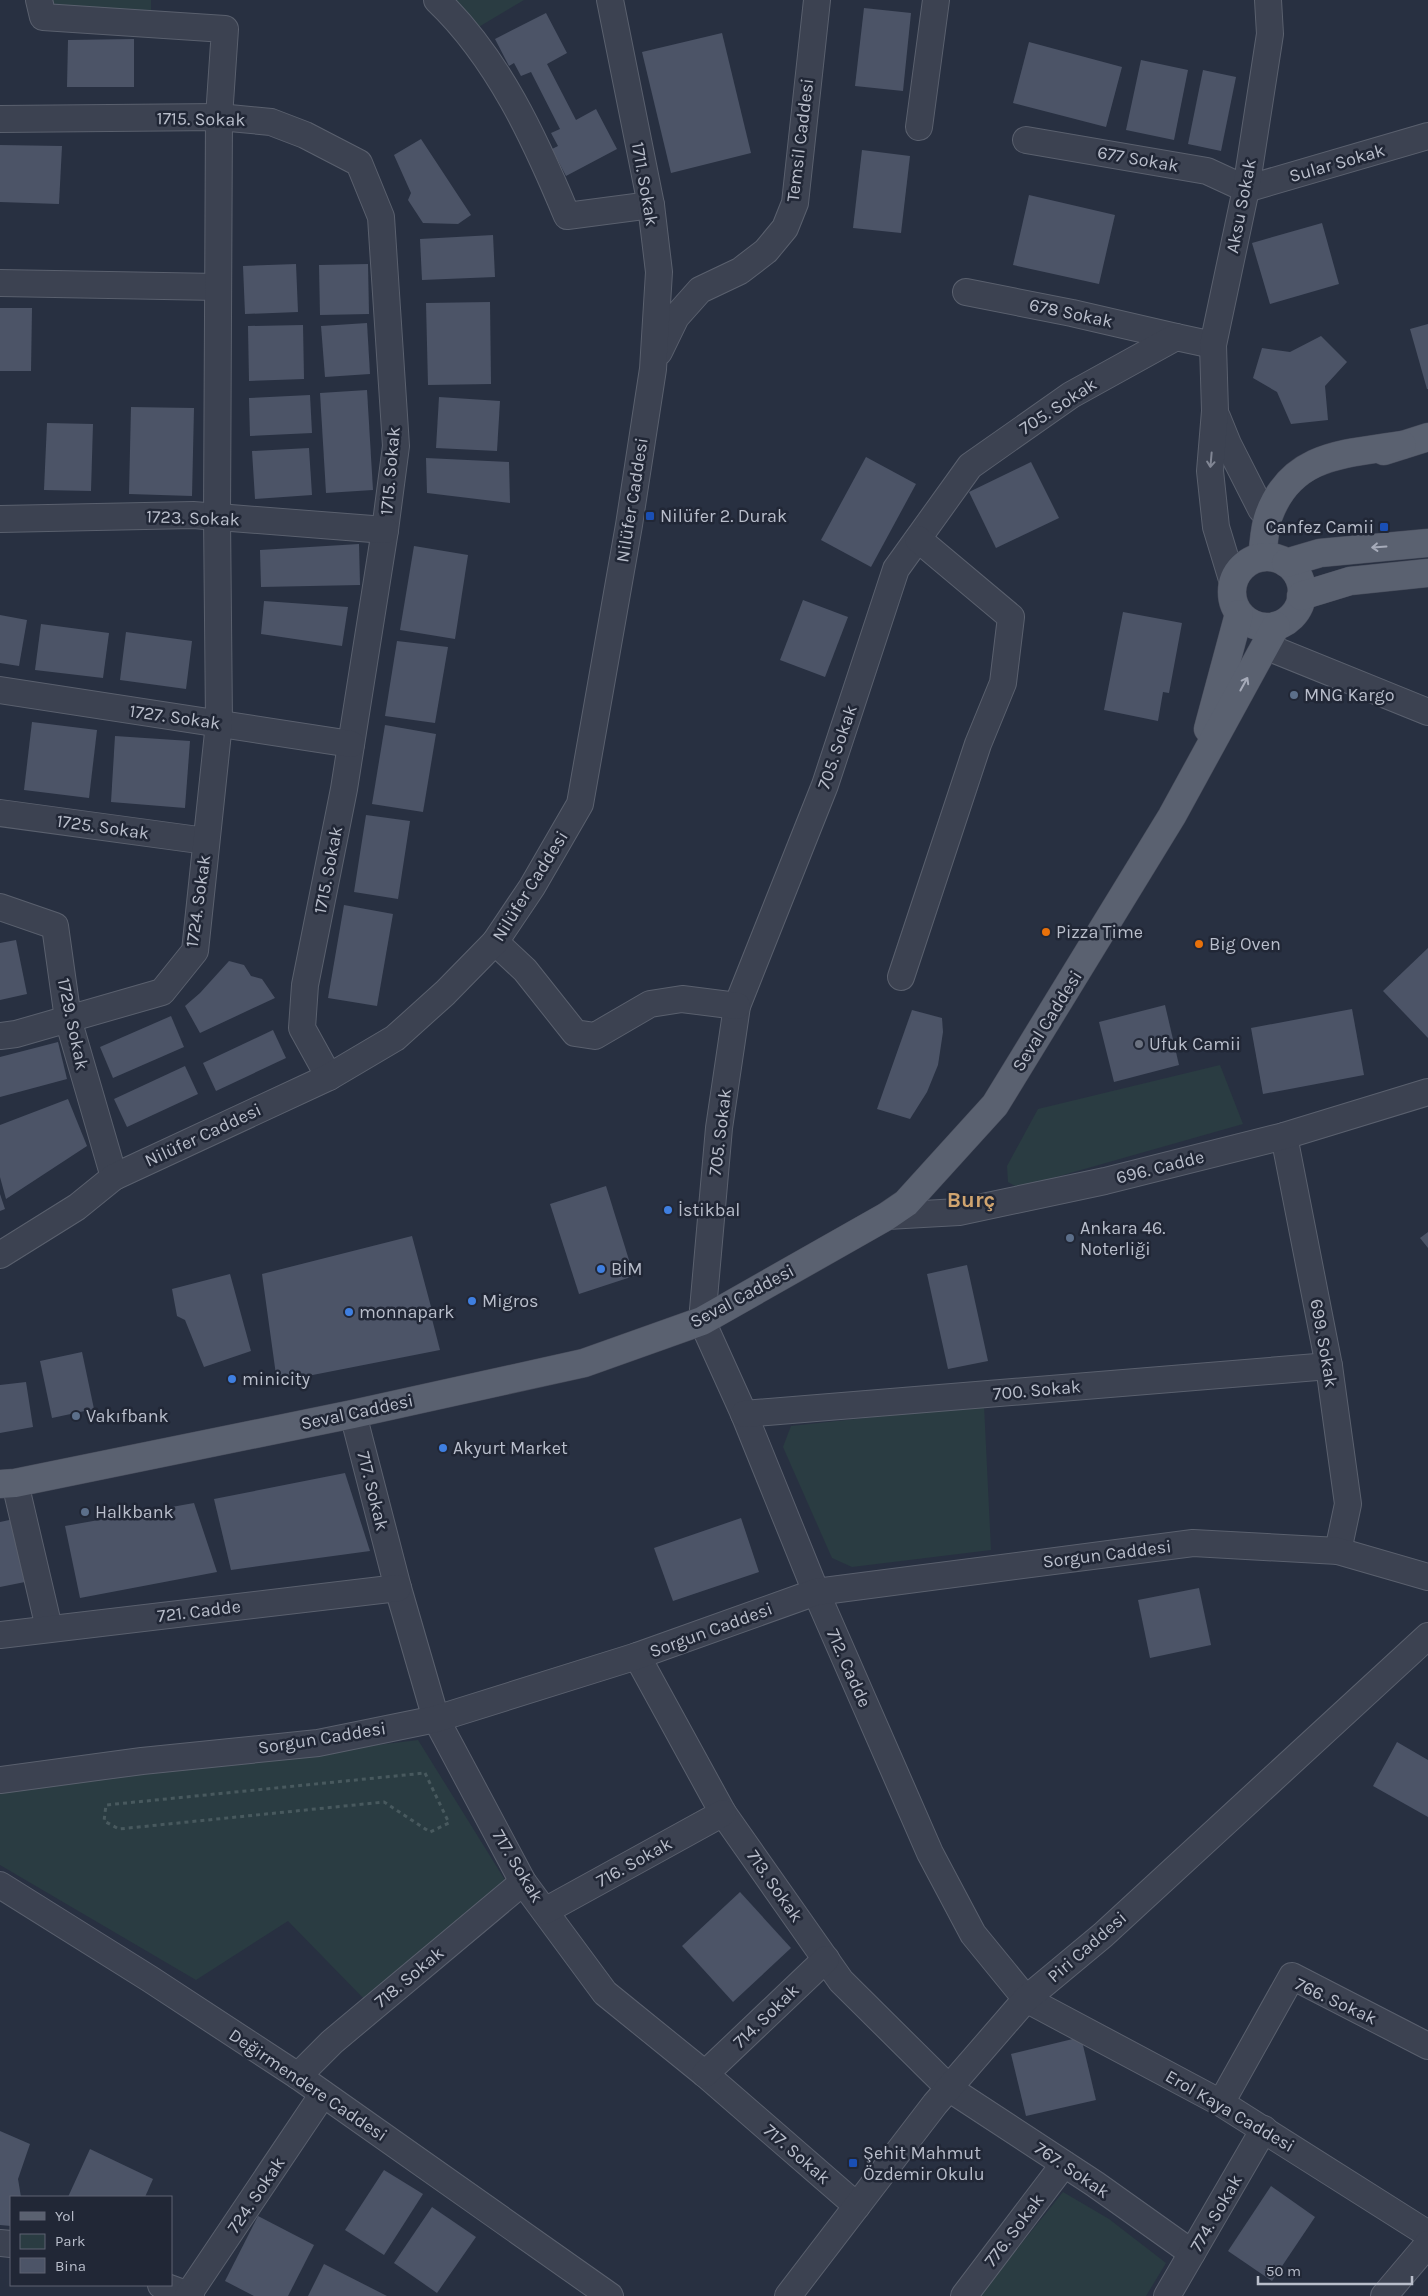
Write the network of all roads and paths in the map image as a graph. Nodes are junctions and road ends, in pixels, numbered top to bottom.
1 (39, 0) edge
2 (436, 0) edge
3 (610, 0) edge
4 (817, 0) edge
5 (936, 0) edge
6 (1268, 0) edge
7 (219, 117) junction
8 (0, 119) edge
9 (919, 127) dead end
10 (1428, 136) edge
11 (1026, 140) dead end
12 (1246, 189) junction
13 (651, 205) junction
14 (0, 283) edge
15 (218, 287) junction
16 (966, 292) dead end
17 (1176, 337) junction
18 (1213, 345) junction
19 (653, 369) junction
20 (1215, 411) junction
21 (1428, 437) edge
22 (217, 517) junction
23 (1268, 517) junction
24 (0, 519) edge
25 (385, 530) junction
26 (918, 539) junction
27 (1428, 543) edge
28 (1274, 560) junction
29 (1428, 573) edge
30 (1233, 582) junction
31 (1301, 596) junction
32 (1239, 614) junction
33 (1271, 636) junction
34 (0, 690) edge
35 (1428, 712) edge
36 (219, 723) junction
37 (351, 744) junction
38 (1196, 774) junction
39 (0, 813) edge
40 (206, 841) junction
41 (0, 907) edge
42 (496, 942) junction
43 (901, 977) dead end
44 (737, 1006) junction
45 (68, 1019) junction
46 (0, 1036) edge
47 (329, 1078) junction
48 (1428, 1092) edge
49 (1284, 1136) junction
50 (114, 1177) junction
51 (887, 1216) junction
52 (0, 1255) edge
53 (702, 1321) junction
54 (1329, 1366) junction
55 (353, 1414) junction
56 (744, 1414) junction
57 (8, 1484) edge
58 (1338, 1551) junction
59 (1428, 1577) edge
60 (398, 1588) junction
61 (816, 1592) junction
62 (49, 1628) junction
63 (0, 1634) edge
64 (1428, 1636) edge
65 (637, 1656) junction
66 (436, 1719) junction
67 (0, 1780) edge
68 (723, 1813) junction
69 (449, 1823) joint
70 (523, 1882) junction
71 (0, 1885) edge
72 (545, 1911) junction
73 (826, 1959) junction
74 (1026, 1999) junction
75 (1428, 2046) edge
76 (705, 2074) junction
77 (298, 2076) junction
78 (950, 2088) junction
79 (323, 2094) junction
80 (1221, 2103) junction
81 (1264, 2129) junction
82 (1064, 2164) junction
83 (857, 2206) junction
84 (1428, 2234) edge
85 (1428, 2244) edge
86 (1192, 2253) junction
87 (164, 2286) edge
88 (190, 2295) edge
89 (610, 2296) edge
90 (788, 2296) edge
91 (964, 2296) edge
92 (1167, 2296) edge
93 (1384, 2296) edge

1 - 7 street, 1724. Sokak
2 - 13 street
3 - 13 street, 1711. Sokak
4 - 19 street, Temsil Caddesi
5 - 9 street
6 - 12 street, Aksu Sokak
7 - 8 street, 1715. Sokak
7 - 15 street, 1724. Sokak
7 - 25 street, 1715. Sokak
10 - 12 street, Sular Sokak
11 - 12 street, 677 Sokak
12 - 18 street, Aksu Sokak
13 - 19 street, 1711. Sokak
14 - 15 street
15 - 22 street, 1724. Sokak
16 - 17 street, 678 Sokak
17 - 18 street
17 - 26 street, 705. Sokak
18 - 20 street, Aksu Sokak
19 - 42 street, Nilüfer Caddesi
20 - 23 street, Aksu Sokak
20 -> 30 street, Aksu Sokak
21 - 23 main road
22 - 24 street, 1723. Sokak
22 - 25 street, 1723. Sokak
22 - 36 street, 1724. Sokak
23 - 28 main road
25 - 37 street, 1715. Sokak
26 - 43 street
26 - 44 street, 705. Sokak
27 -> 28 main road
28 - 30 main road
28 - 31 main road
29 - 31 main road
30 - 32 main road
31 - 33 main road, Seval Caddesi
32 - 33 main road
32 - 38 main road, Seval Caddesi
33 - 35 street
38 -> 33 main road, Seval Caddesi
34 - 36 street, 1727. Sokak
36 - 37 street, 1727. Sokak
36 - 40 street, 1724. Sokak
37 - 47 street, 1715. Sokak
38 - 51 main road, Seval Caddesi
39 - 40 street, 1725. Sokak
40 - 45 street, 1724. Sokak
41 - 45 street, 1729. Sokak
42 - 44 street
42 - 47 street, Nilüfer Caddesi
44 - 53 street, 705. Sokak
45 - 46 street, 1724. Sokak
45 - 50 street, 1729. Sokak
47 - 50 street, Nilüfer Caddesi
48 - 49 street, 696. Cadde
49 - 51 street, 696. Cadde
49 - 54 street, 699. Sokak
50 - 52 street, Nilüfer Caddesi
51 - 53 main road, Seval Caddesi
53 - 55 main road, Seval Caddesi
53 - 56 street, 712. Cadde
54 - 56 street, 700. Sokak
54 - 58 street, 699. Sokak
55 - 57 main road, Seval Caddesi
55 - 60 street, 717. Sokak
56 - 61 street, 712. Cadde
57 - 62 street
58 - 59 street, Sorgun Caddesi
58 - 61 street, Sorgun Caddesi
60 - 62 street, 721. Cadde
60 - 66 street, 717. Sokak
61 - 65 street, Sorgun Caddesi
61 - 74 street, 712. Cadde
62 - 63 street, 721. Cadde
64 - 74 street, Piri Caddesi
65 - 66 street, Sorgun Caddesi
65 - 68 street, 713. Sokak
66 - 67 street, Sorgun Caddesi
66 - 70 street, 717. Sokak
68 - 72 street, 716. Sokak
68 - 73 street, 713. Sokak
69 - 69 path
70 - 72 street, 717. Sokak
70 - 77 street, 718. Sokak
71 - 77 street, Değirmendere Caddesi
72 - 76 street, 717. Sokak
73 - 76 street, 714. Sokak
73 - 78 street, 713. Sokak
74 - 78 street, Piri Caddesi
74 - 80 street, Erol Kaya Caddesi
75 - 80 street, 766. Sokak
76 - 83 street, 717. Sokak
77 - 79 street, Değirmendere Caddesi
78 - 82 street, 767. Sokak
78 - 83 street, Piri Caddesi
79 - 88 street, 724. Sokak
79 - 89 street, Değirmendere Caddesi
80 - 81 street, Erol Kaya Caddesi
81 - 84 street, Erol Kaya Caddesi
81 - 86 street, 774. Sokak
82 - 86 street, 767. Sokak
82 - 91 street, 776. Sokak
83 - 90 street, Piri Caddesi
85 - 93 street
86 - 92 street, 774. Sokak
87 - 88 street

